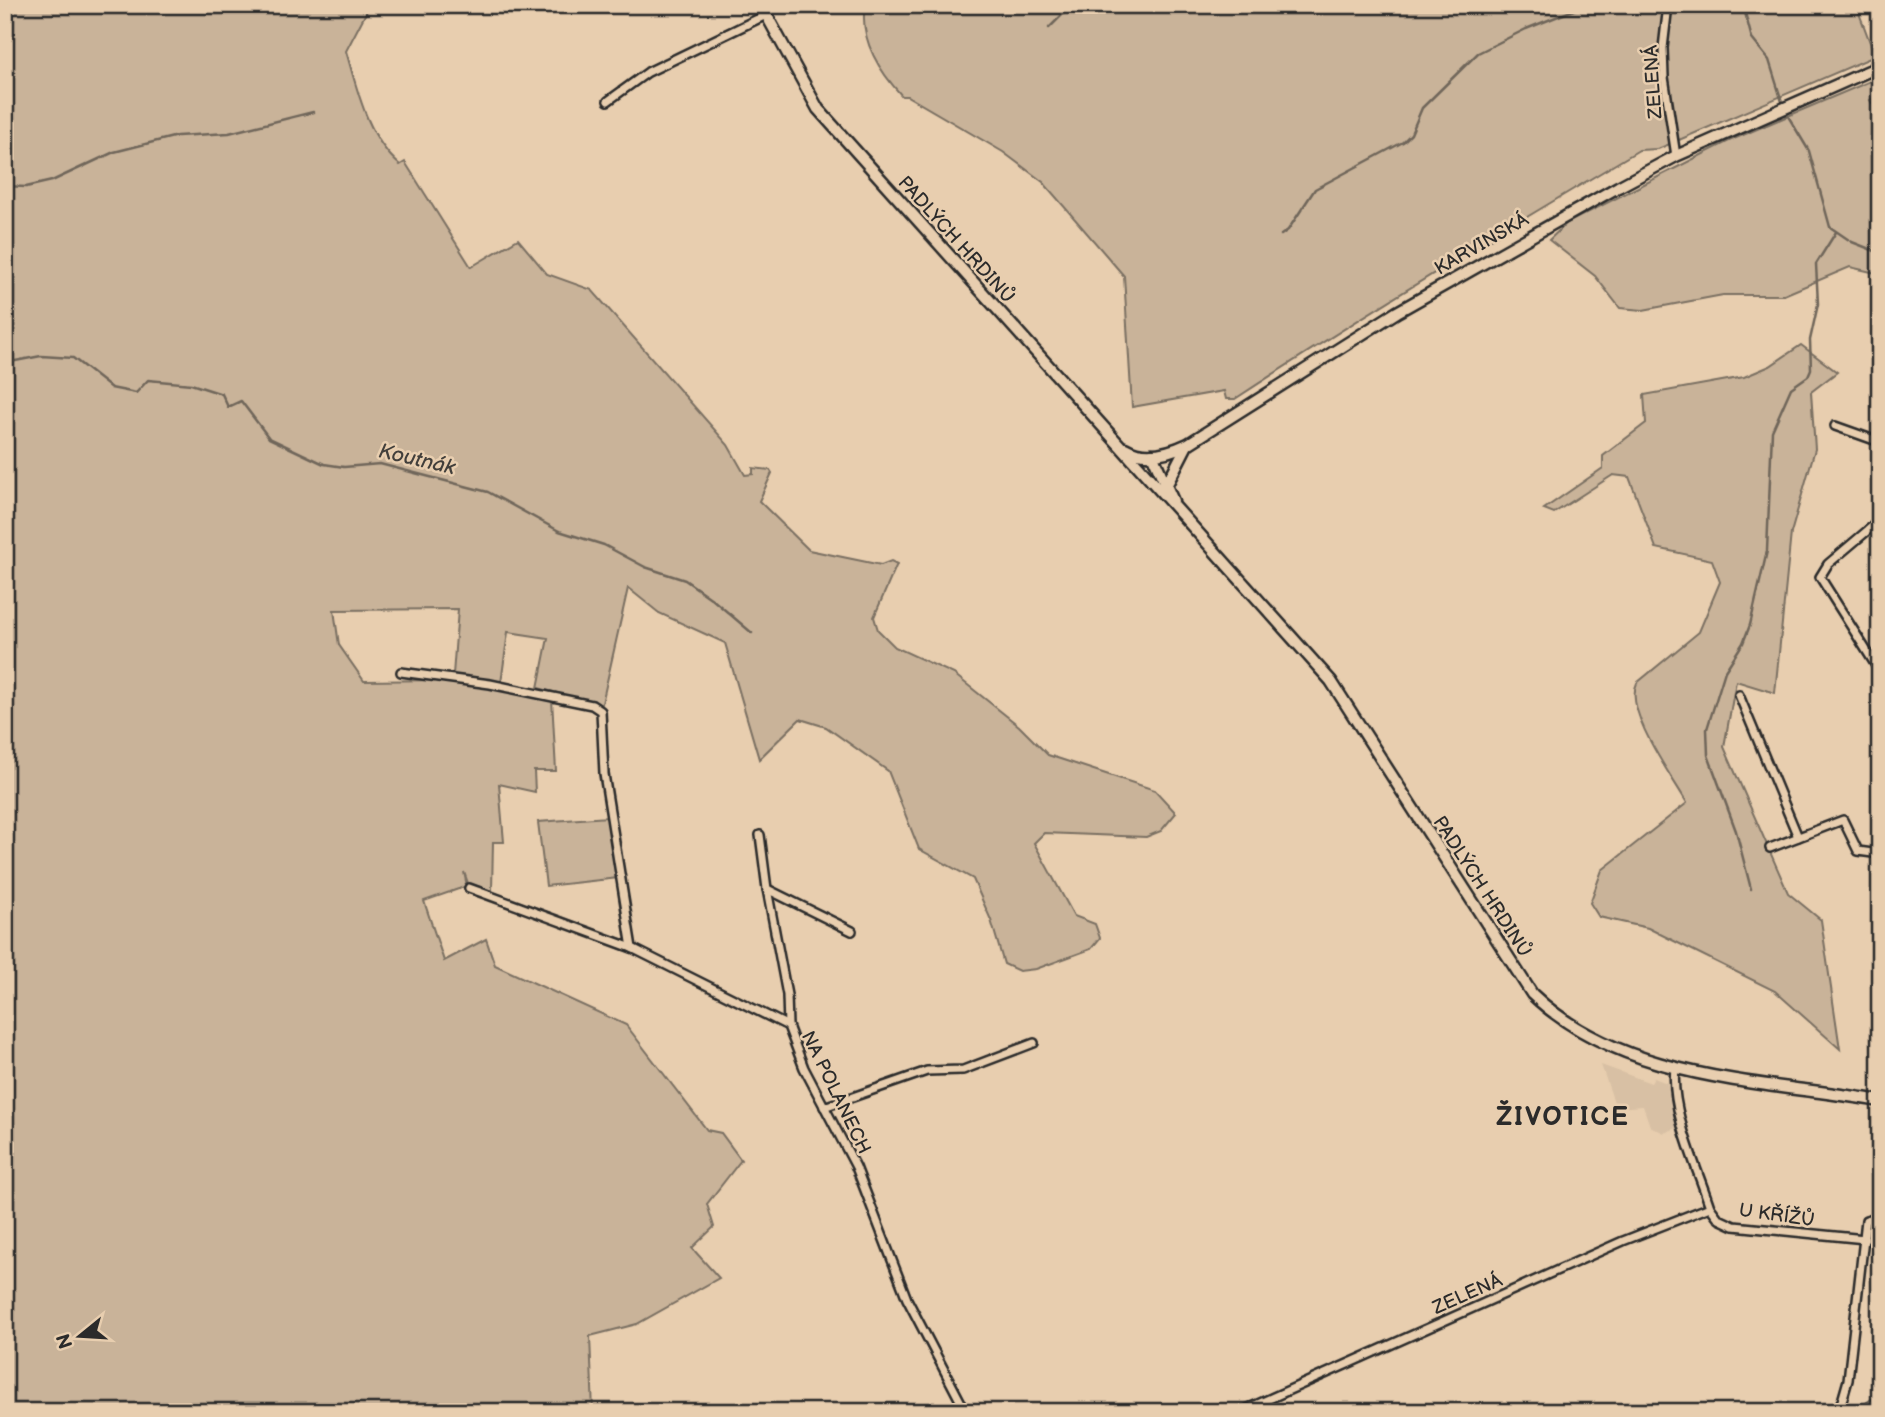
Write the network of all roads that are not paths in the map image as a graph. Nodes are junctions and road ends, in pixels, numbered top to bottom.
1 (1668, 5) edge
2 (763, 10) edge
3 (1880, 66) edge
4 (608, 101) dead end
5 (1676, 156) junction
6 (1835, 426) dead end
7 (1114, 438) junction
8 (1880, 442) edge
9 (1188, 444) junction
10 (1153, 454) junction
11 (1150, 479) junction
12 (1166, 485) junction
13 (1177, 508) junction
14 (1880, 520) edge
15 (401, 672) dead end
16 (1880, 672) edge
17 (1740, 695) dead end
18 (760, 835) dead end
19 (1798, 837) junction
20 (1770, 848) dead end
21 (1880, 854) edge
22 (469, 888) dead end
23 (767, 889) junction
24 (852, 931) dead end
25 (632, 948) junction
26 (788, 1026) junction
27 (1034, 1043) dead end
28 (1675, 1068) junction
29 (1880, 1101) edge
30 (824, 1107) junction
31 (1710, 1207) junction
32 (1880, 1216) edge
33 (1865, 1240) junction
34 (967, 1412) edge
35 (1240, 1412) edge
36 (1835, 1412) edge

1 - 5 street, ZELENÁ
2 - 4 street
2 - 7 main road, PADLÝCH HRDINŮ
3 - 5 main road, KARVINSKÁ
5 - 9 main road, KARVINSKÁ
6 - 8 street
7 - 10 main road
7 - 11 main road, PADLÝCH HRDINŮ
9 - 10 main road, KARVINSKÁ
9 - 12 main road
10 - 11 main road
10 - 12 main road, PADLÝCH HRDINŮ
11 - 13 main road, PADLÝCH HRDINŮ
12 - 13 main road, PADLÝCH HRDINŮ
13 - 28 main road, PADLÝCH HRDINŮ
14 - 16 street
15 - 25 street
17 - 19 street
18 - 23 street
19 - 20 street
19 - 21 street
22 - 25 street, NA POLANECH
23 - 24 street
23 - 26 street
25 - 26 street, NA POLANECH
26 - 30 street, NA POLANECH
27 - 30 street
28 - 29 main road, PADLÝCH HRDINŮ
28 - 31 street
30 - 34 street, NA POLANECH
31 - 33 street, U KŘÍŽŮ
31 - 35 street, ZELENÁ
32 - 33 street
33 - 36 street

